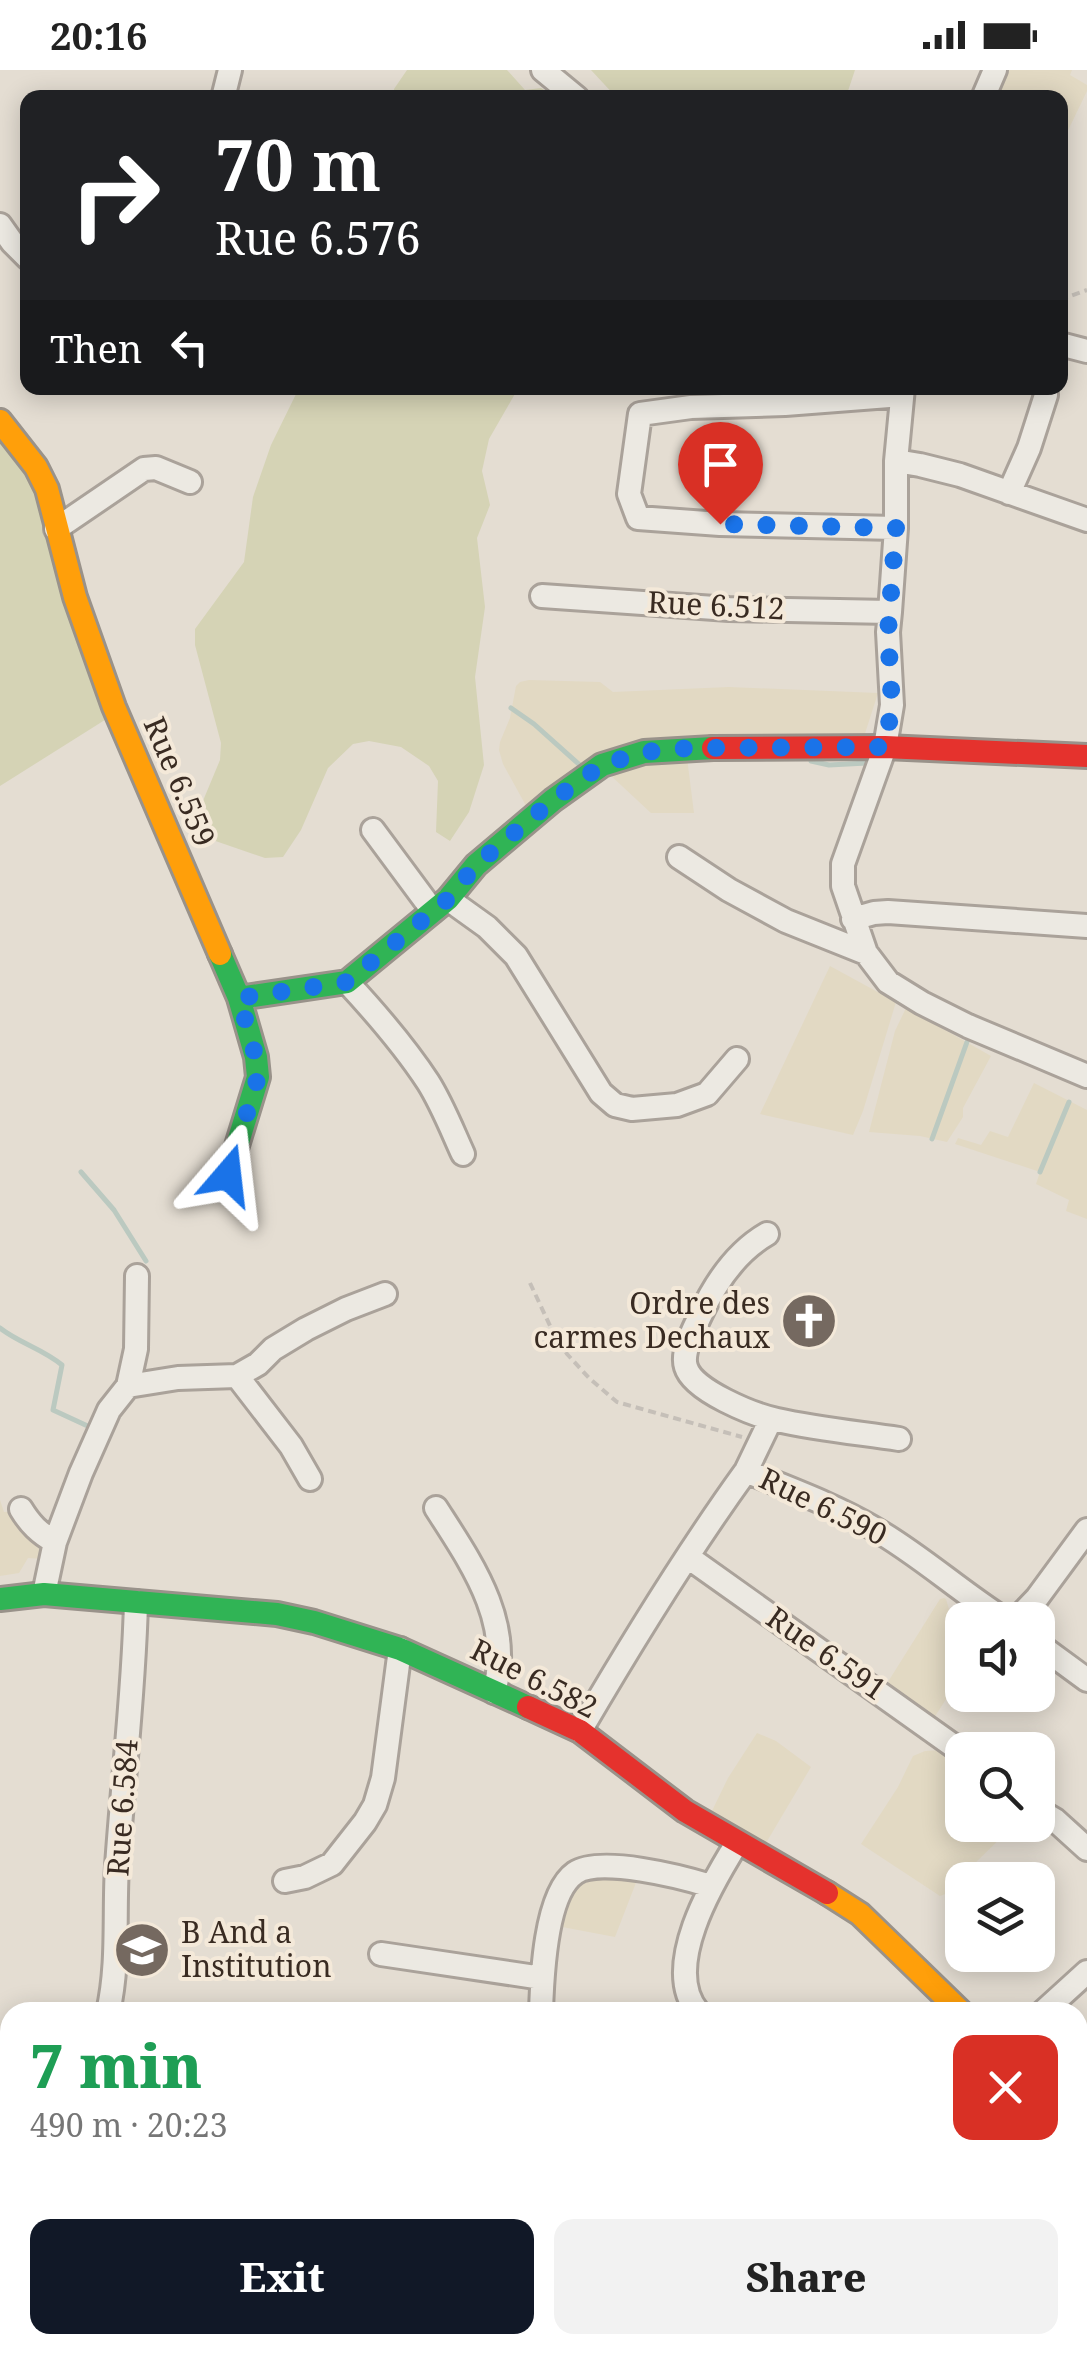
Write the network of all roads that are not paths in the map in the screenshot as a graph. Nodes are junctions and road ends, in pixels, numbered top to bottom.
1 (543, 70) edge
2 (567, 90) edge
3 (0, 225) edge
4 (20, 250) edge
5 (867, 395) edge
6 (903, 395) edge
7 (1046, 395) edge
8 (0, 420) edge
9 (896, 461) junction
10 (190, 482) dead end
11 (1009, 493) junction
12 (1087, 520) edge
13 (896, 528) junction
14 (56, 529) junction
15 (542, 596) dead end
16 (890, 612) junction
17 (885, 747) junction
18 (1087, 756) edge
19 (373, 830) dead end
20 (679, 857) dead end
21 (441, 905) junction
22 (853, 919) junction
23 (1087, 926) edge
24 (866, 953) junction
25 (347, 982) junction
26 (239, 998) junction
27 (737, 1060) dead end
28 (1087, 1076) edge
29 (463, 1154) dead end
30 (228, 1175) dead end
31 (768, 1234) dead end
32 (137, 1276) dead end
33 (385, 1294) dead end
34 (237, 1376) junction
35 (128, 1386) junction
36 (771, 1419) junction
37 (899, 1439) dead end
38 (746, 1470) junction
39 (310, 1480) dead end
40 (20, 1508) dead end
41 (436, 1508) dead end
42 (1087, 1530) edge
43 (55, 1542) junction
44 (688, 1557) junction
45 (44, 1594) junction
46 (0, 1599) edge
47 (136, 1602) junction
48 (976, 1602) edge
49 (1032, 1602) edge
50 (400, 1649) junction
51 (1055, 1656) edge
52 (1087, 1680) edge
53 (494, 1692) junction
54 (580, 1731) junction
55 (945, 1740) edge
56 (1055, 1820) edge
57 (737, 1843) junction
58 (1087, 1849) edge
59 (285, 1881) dead end
60 (710, 1886) junction
61 (380, 1954) dead end
62 (1087, 1972) edge
63 (542, 1978) junction
64 (109, 2002) edge
65 (541, 2002) edge
66 (692, 2002) edge
67 (951, 2002) edge
68 (1054, 2002) edge

1 - 2 street
3 - 4 street
5 - 13 street
6 - 9 street
7 - 11 street
8 - 14 street, Rue 6.559
9 - 11 street
9 - 13 street
10 - 14 street
11 - 12 street
13 - 16 street
14 - 26 street, Rue 6.559
15 - 16 street, Rue 6.512
16 - 17 street
17 - 18 street
17 - 21 street
17 - 22 street
19 - 21 street
20 - 24 street
21 - 25 street
21 - 27 street
22 - 23 street
22 - 24 street
24 - 28 street
25 - 26 street
25 - 29 street
26 - 30 street, Rue 6.559
31 - 36 street
32 - 35 street
33 - 34 street
34 - 35 street
34 - 39 street
35 - 43 street
36 - 37 street
36 - 38 street
38 - 44 street, Rue 6.590
38 - 48 street, Rue 6.590
40 - 43 street
41 - 53 street
42 - 49 street
43 - 45 street
44 - 54 street, Rue 6.590
44 - 55 street, Rue 6.591
45 - 46 street, Rue 6.582
45 - 47 street, Rue 6.582
47 - 50 street, Rue 6.582
47 - 64 street, Rue 6.584
50 - 53 street, Rue 6.582
50 - 59 street
51 - 52 street
53 - 54 street, Rue 6.582
54 - 57 street, Rue 6.582
56 - 58 street
57 - 60 street
57 - 67 street, Rue 6.582
60 - 63 street
60 - 66 street
61 - 63 street
62 - 68 street
63 - 65 street

